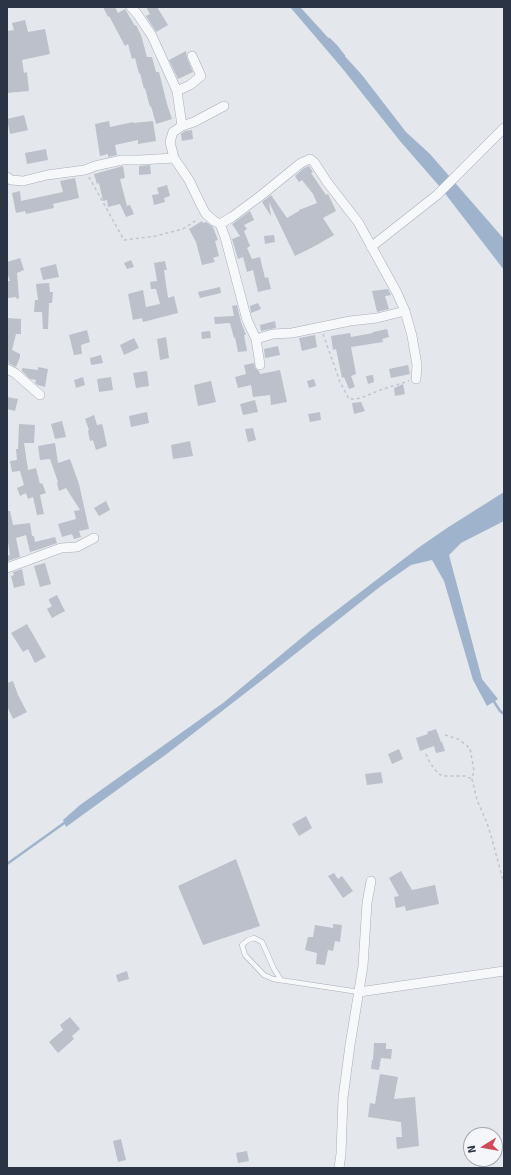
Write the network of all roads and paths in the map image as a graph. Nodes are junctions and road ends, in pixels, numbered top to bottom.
1 (131, 7) edge
2 (192, 56) dead end
3 (177, 91) junction
4 (224, 106) dead end
5 (182, 126) junction
6 (504, 128) edge
7 (174, 158) junction
8 (85, 170) junction
9 (7, 177) edge
10 (206, 214) junction
11 (220, 224) junction
12 (371, 247) junction
13 (405, 311) junction
14 (321, 327) junction
15 (256, 339) junction
16 (260, 365) dead end
17 (7, 369) edge
18 (416, 379) joint
19 (40, 395) dead end
20 (94, 538) dead end
21 (7, 568) edge
22 (445, 735) dead end
23 (426, 754) dead end
24 (472, 779) junction
25 (371, 882) dead end
26 (504, 884) edge
27 (504, 971) edge
28 (281, 980) junction
29 (359, 992) junction
30 (339, 1168) edge

1 - 3 street
2 - 3 street
3 - 5 street
4 - 5 street
5 - 7 street
6 - 12 street
7 - 8 street
7 - 10 street
8 - 9 street
8 - 10 path
10 - 11 street
11 - 12 street
11 - 15 street
12 - 13 street
13 - 14 street
13 - 18 street
14 - 15 street
14 - 18 path
15 - 16 street
17 - 19 street
20 - 21 street
22 - 24 path
23 - 24 path
24 - 26 path
25 - 29 street
27 - 29 street
28 - 28 lane
28 - 29 lane
29 - 30 street

